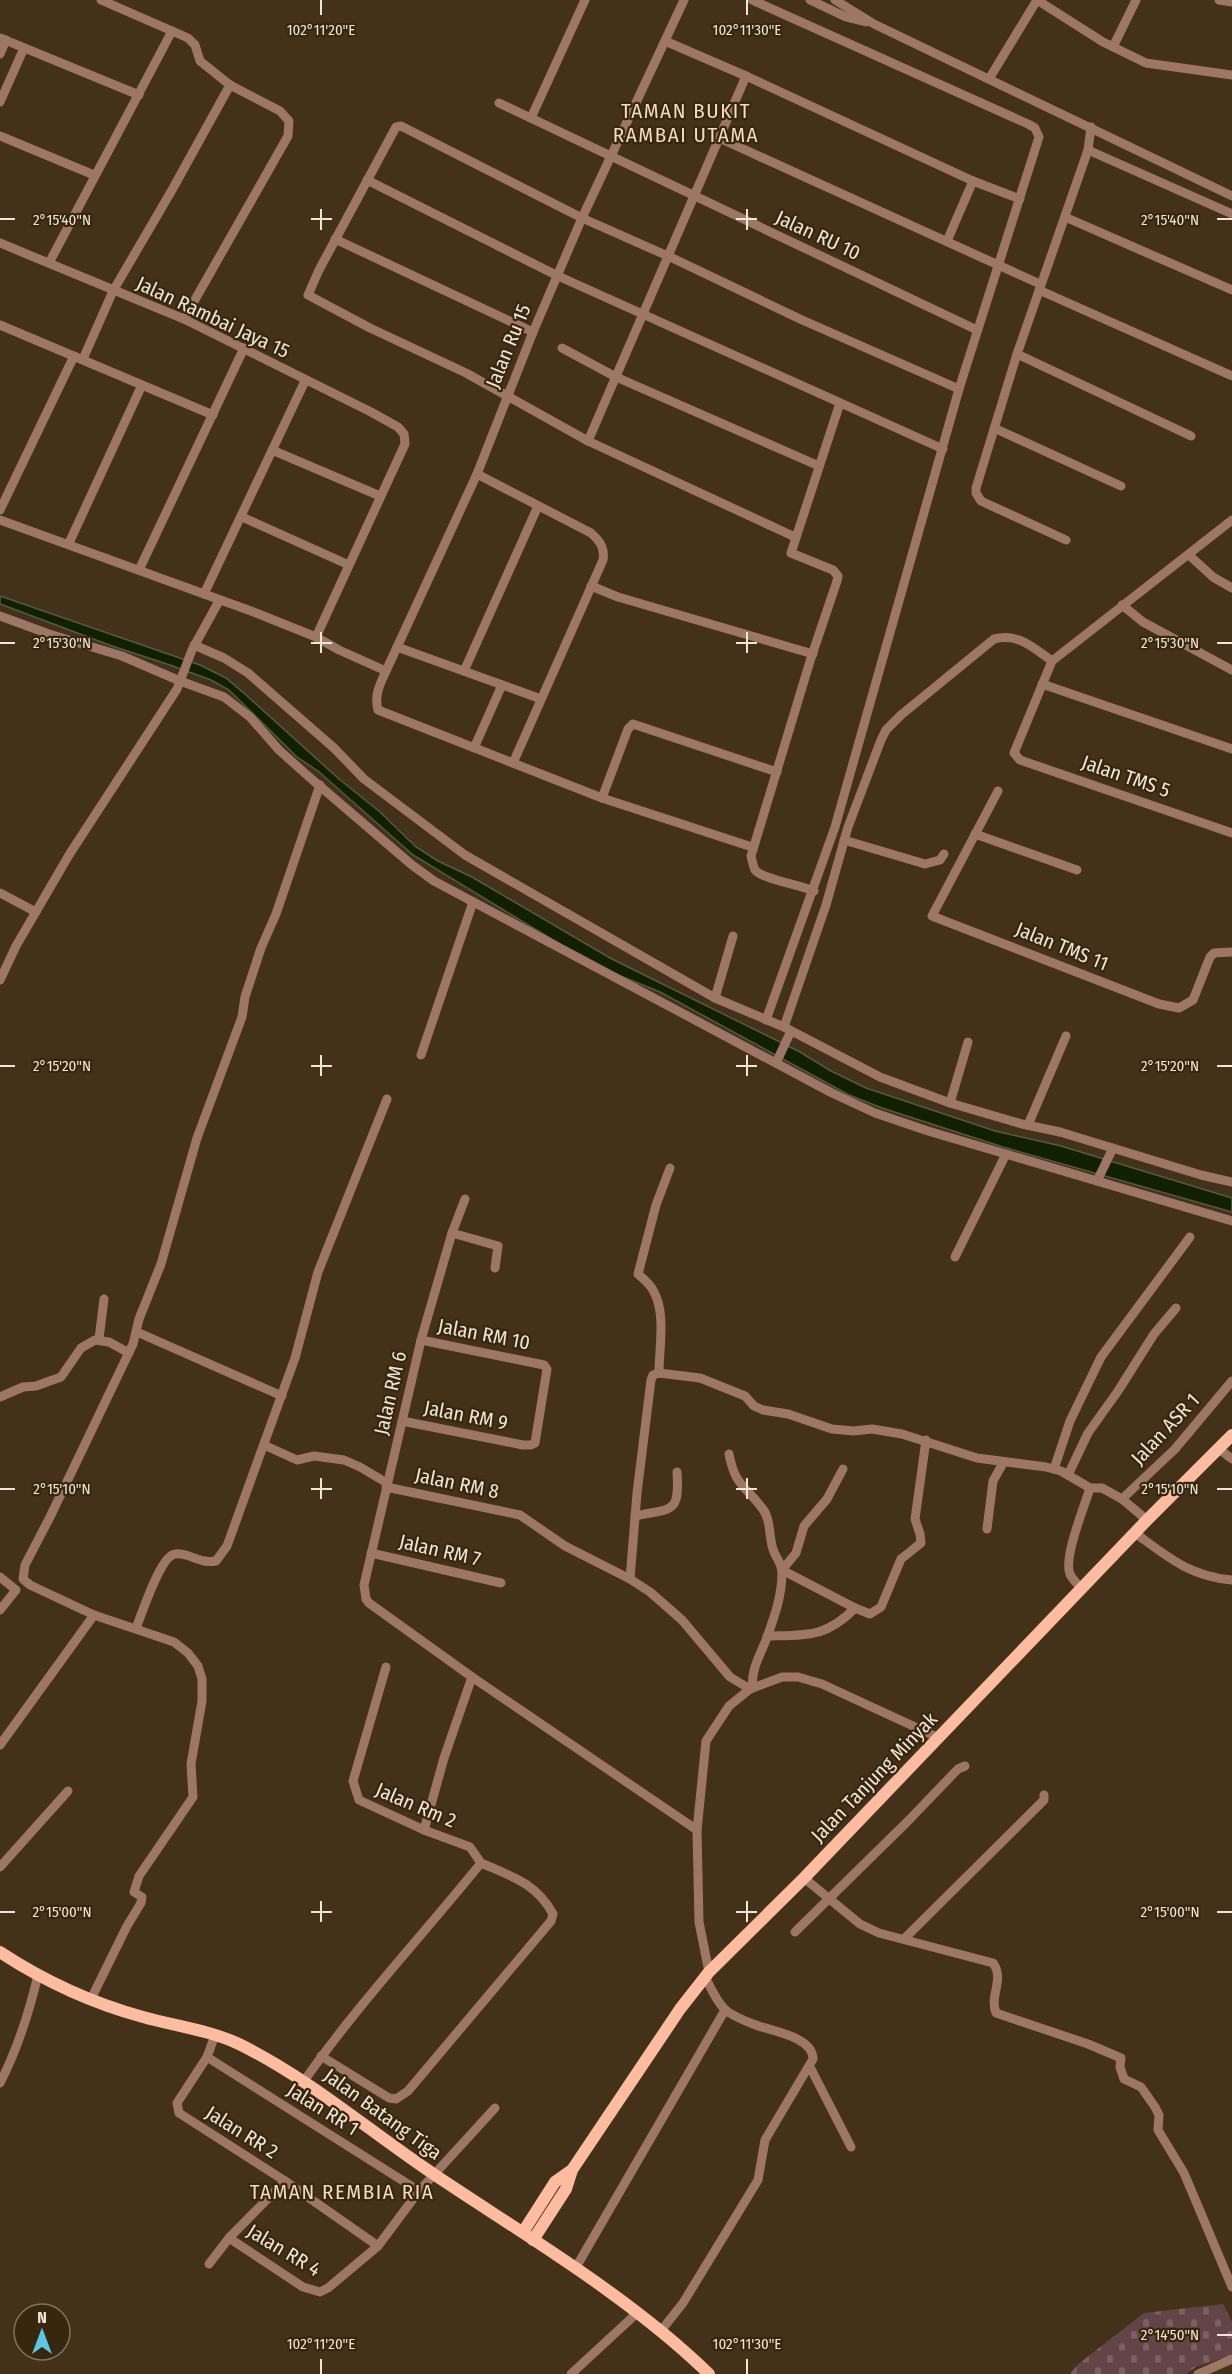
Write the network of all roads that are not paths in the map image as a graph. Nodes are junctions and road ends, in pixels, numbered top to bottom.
1 (101, 0) edge
2 (585, 0) edge
3 (684, 0) edge
4 (752, 0) edge
5 (810, 0) edge
6 (835, 0) edge
7 (1037, 0) edge
8 (1136, 0) edge
9 (1219, 0) edge
10 (1232, 2) edge
11 (874, 24) junction
12 (172, 31) junction
13 (3, 39) edge
14 (665, 41) junction
15 (1113, 47) junction
16 (24, 48) junction
17 (0, 54) edge
18 (1232, 75) edge
19 (746, 76) junction
20 (989, 79) junction
21 (230, 85) junction
22 (139, 94) junction
23 (0, 102) edge
24 (499, 103) dead end
25 (531, 118) junction
26 (1091, 127) junction
27 (0, 136) edge
28 (719, 138) junction
29 (1088, 150) junction
30 (611, 157) junction
31 (94, 175) junction
32 (367, 180) junction
33 (973, 181) junction
34 (694, 196) junction
35 (1232, 196) edge
36 (1020, 199) junction
37 (1232, 214) edge
38 (1065, 217) junction
39 (582, 218) junction
40 (335, 239) junction
41 (947, 241) junction
42 (0, 243) edge
43 (668, 256) junction
44 (49, 263) junction
45 (1001, 266) junction
46 (558, 276) junction
47 (1040, 287) junction
48 (1232, 290) edge
49 (113, 291) junction
50 (643, 314) junction
51 (184, 319) junction
52 (1, 328) edge
53 (977, 330) junction
54 (532, 332) junction
55 (244, 348) junction
56 (562, 348) dead end
57 (1017, 354) junction
58 (78, 358) junction
59 (1232, 376) edge
60 (616, 377) junction
61 (305, 381) junction
62 (142, 385) junction
63 (959, 389) junction
64 (507, 396) junction
65 (840, 403) junction
66 (213, 415) junction
67 (994, 428) junction
68 (1191, 436) dead end
69 (588, 441) junction
70 (943, 449) junction
71 (272, 450) junction
72 (819, 466) junction
73 (477, 474) junction
74 (1121, 486) dead end
75 (380, 496) junction
76 (538, 506) junction
77 (0, 510) edge
78 (242, 517) junction
79 (0, 520) edge
80 (1232, 520) edge
81 (795, 537) junction
82 (1066, 540) dead end
83 (69, 543) junction
84 (1189, 555) junction
85 (349, 565) junction
86 (140, 570) junction
87 (591, 586) junction
88 (1232, 588) edge
89 (204, 594) junction
90 (219, 601) junction
91 (1122, 605) junction
92 (0, 616) edge
93 (316, 637) junction
94 (397, 646) junction
95 (193, 647) junction
96 (813, 654) junction
97 (1052, 661) junction
98 (1232, 670) edge
99 (386, 671) junction
100 (464, 671) junction
101 (181, 677) junction
102 (1042, 684) junction
103 (502, 685) junction
104 (541, 699) junction
105 (474, 748) junction
106 (1232, 749) edge
107 (513, 763) junction
108 (777, 772) junction
109 (320, 785) junction
110 (998, 791) dead end
111 (602, 798) junction
112 (843, 800) junction
113 (857, 803) junction
114 (1232, 833) edge
115 (975, 834) junction
116 (844, 840) junction
117 (752, 848) junction
118 (944, 854) dead end
119 (1077, 870) dead end
120 (814, 891) junction
121 (0, 893) edge
122 (473, 902) junction
123 (36, 912) junction
124 (733, 936) dead end
125 (1232, 952) edge
126 (0, 980) edge
127 (715, 998) junction
128 (766, 1020) junction
129 (788, 1031) junction
130 (1066, 1036) dead end
131 (968, 1042) dead end
132 (421, 1055) dead end
133 (777, 1061) junction
134 (387, 1099) dead end
135 (950, 1103) junction
136 (1028, 1125) junction
137 (1112, 1150) junction
138 (1006, 1154) junction
139 (670, 1168) dead end
140 (1098, 1178) junction
141 (1232, 1182) edge
142 (465, 1199) dead end
143 (1232, 1221) edge
144 (452, 1233) junction
145 (1190, 1236) dead end
146 (955, 1257) dead end
147 (495, 1268) dead end
148 (104, 1299) dead end
149 (1176, 1308) dead end
150 (137, 1332) junction
151 (99, 1339) junction
152 (421, 1340) junction
153 (129, 1353) junction
154 (659, 1373) junction
155 (1232, 1381) edge
156 (282, 1396) junction
157 (0, 1397) edge
158 (402, 1421) junction
159 (1232, 1435) edge
160 (926, 1440) junction
161 (264, 1445) junction
162 (524, 1445) joint
163 (1219, 1449) junction
164 (729, 1455) dead end
165 (1232, 1459) edge
166 (1003, 1463) junction
167 (843, 1469) dead end
168 (1054, 1469) junction
169 (677, 1472) dead end
170 (1068, 1475) junction
171 (387, 1485) junction
172 (1090, 1488) junction
173 (1122, 1499) junction
174 (635, 1516) junction
175 (1146, 1520) junction
176 (987, 1529) dead end
177 (1135, 1533) junction
178 (371, 1553) junction
179 (782, 1570) junction
180 (0, 1577) edge
181 (23, 1579) junction
182 (630, 1579) junction
183 (1232, 1580) edge
184 (501, 1583) dead end
185 (1081, 1589) junction
186 (16, 1590) junction
187 (855, 1608) junction
188 (0, 1610) edge
189 (94, 1615) junction
190 (136, 1628) junction
191 (767, 1636) junction
192 (386, 1667) dead end
193 (472, 1677) junction
194 (752, 1689) junction
195 (939, 1738) junction
196 (0, 1745) edge
197 (965, 1766) dead end
198 (68, 1791) dead end
199 (1044, 1795) dead end
200 (424, 1830) junction
201 (697, 1830) junction
202 (481, 1863) junction
203 (0, 1867) edge
204 (804, 1878) junction
205 (829, 1899) junction
206 (795, 1932) dead end
207 (904, 1939) junction
208 (0, 1952) edge
209 (38, 1975) junction
210 (707, 1975) junction
211 (91, 1999) junction
212 (725, 2010) junction
213 (215, 2035) junction
214 (321, 2056) junction
215 (207, 2057) junction
216 (810, 2067) junction
217 (304, 2081) junction
218 (0, 2083) edge
219 (495, 2108) dead end
220 (851, 2147) dead end
221 (572, 2170) junction
222 (434, 2174) junction
223 (285, 2181) junction
224 (419, 2191) junction
225 (523, 2232) junction
226 (229, 2238) junction
227 (533, 2240) junction
228 (378, 2246) junction
229 (209, 2264) dead end
230 (575, 2269) junction
231 (1228, 2269) edge
232 (1232, 2287) edge
233 (636, 2314) junction
234 (660, 2332) junction
235 (1232, 2360) edge
236 (570, 2374) edge
237 (709, 2374) edge
238 (1198, 2374) edge

1 - 12 street
2 - 25 street
3 - 14 street, Jalan Ru 15
4 - 36 street
5 - 11 street
6 - 11 street
7 - 15 street
7 - 20 street
8 - 15 street
9 - 10 street
11 - 20 street
12 - 21 street
12 - 22 street
13 - 16 street
13 - 17 street
14 - 19 street
14 - 30 street, Jalan Ru 15
15 - 18 street
16 - 22 street
16 - 23 street
19 - 28 street
19 - 33 street
20 - 26 street
21 - 49 street
21 - 51 street
22 - 31 street
24 - 25 street, Jalan RU 10
25 - 30 street, Jalan RU 10
26 - 29 street
26 - 35 street
27 - 31 street
28 - 34 street
28 - 41 street
29 - 37 street
29 - 38 street
30 - 34 street, Jalan RU 10
30 - 39 street, Jalan Ru 15
31 - 44 street
32 - 39 street
32 - 40 street
32 - 46 street
33 - 36 street
33 - 41 street
34 - 43 street
34 - 53 street, Jalan RU 10
36 - 45 street
38 - 47 street
38 - 48 street
39 - 43 street
39 - 46 street, Jalan Ru 15
40 - 54 street
40 - 64 street
41 - 45 street
42 - 44 street, Jalan Rambai Jaya 15
43 - 50 street
43 - 63 street
44 - 49 street, Jalan Rambai Jaya 15
45 - 47 street
45 - 53 street
46 - 50 street
46 - 54 street, Jalan Ru 15
47 - 57 street
47 - 59 street
49 - 51 street, Jalan Rambai Jaya 15
49 - 58 street
50 - 60 street
50 - 65 street
51 - 55 street, Jalan Rambai Jaya 15
52 - 58 street
53 - 63 street
54 - 64 street, Jalan Ru 15
55 - 61 street, Jalan Rambai Jaya 15
55 - 66 street
56 - 60 street
57 - 67 street
57 - 68 street
58 - 62 street
58 - 77 street
60 - 69 street
60 - 72 street
61 - 71 street
61 - 75 street, Jalan Rambai Jaya 15
62 - 66 street
62 - 83 street
63 - 70 street
64 - 69 street
64 - 73 street, Jalan Ru 15
65 - 70 street
65 - 72 street
66 - 86 street
67 - 74 street
67 - 82 street
69 - 81 street
70 - 112 street
71 - 75 street
71 - 78 street
72 - 81 street
73 - 76 street
73 - 94 street, Jalan Ru 15
75 - 85 street
76 - 87 street
76 - 100 street
78 - 85 street
78 - 89 street
79 - 83 street
80 - 84 street
81 - 96 street
83 - 86 street
84 - 88 street
84 - 91 street
85 - 93 street
86 - 89 street
87 - 96 street
87 - 104 street
89 - 90 street
90 - 93 street
90 - 95 street
91 - 97 street
91 - 98 street
92 - 101 street
93 - 99 street
94 - 99 street, Jalan Ru 15
94 - 100 street
95 - 101 street
95 - 127 street
96 - 108 street
97 - 102 street
97 - 113 street
99 - 105 street, Jalan Ru 15
100 - 103 street
101 - 109 street
101 - 123 street
102 - 106 street
102 - 114 street, Jalan TMS 5
103 - 104 street
103 - 105 street
104 - 107 street
105 - 107 street
107 - 111 street
108 - 111 street
108 - 117 street
109 - 122 street
109 - 150 street
110 - 115 street
111 - 117 street
112 - 113 street
112 - 120 street
113 - 116 street
115 - 119 street
115 - 125 street, Jalan TMS 11
116 - 118 street
116 - 129 street
117 - 120 street
120 - 128 street
121 - 123 street
122 - 132 street
122 - 133 street
123 - 126 street
124 - 127 street
127 - 128 street
128 - 129 street
129 - 133 street
129 - 135 street
130 - 136 street
131 - 135 street
133 - 138 street
134 - 156 street
135 - 136 street
136 - 137 street
137 - 140 street
137 - 141 street
138 - 140 street
138 - 146 street
139 - 154 street
140 - 143 street
142 - 144 street, Jalan RM 6
144 - 147 street
144 - 152 street, Jalan RM 6
145 - 168 street
148 - 151 street
149 - 170 street
150 - 153 street
150 - 156 street
151 - 153 street
151 - 157 street
152 - 158 street, Jalan RM 6
152 - 162 street, Jalan RM 10
153 - 181 street
154 - 160 street
154 - 174 street
155 - 173 street, Jalan ASR 1
156 - 161 street
158 - 162 street, Jalan RM 9
158 - 171 street, Jalan RM 6
159 - 163 main road, Jalan Tanjung Minyak
160 - 166 street
160 - 187 street
161 - 171 street, Jalan RM 8
161 - 190 street
163 - 165 street
163 - 175 main road, Jalan Tanjung Minyak
164 - 179 street
166 - 168 street
166 - 176 street
167 - 179 street
168 - 170 street
169 - 174 street
170 - 172 street
171 - 178 street, Jalan RM 6
171 - 182 street, Jalan RM 8
172 - 173 street
172 - 185 street
173 - 175 street
174 - 182 street
175 - 177 main road, Jalan Tanjung Minyak
177 - 183 street
177 - 185 main road, Jalan Tanjung Minyak
178 - 184 street, Jalan RM 7
178 - 193 street, Jalan RM 6
179 - 187 street
179 - 191 street
180 - 186 street
181 - 186 street
181 - 189 street
182 - 194 street
185 - 195 main road, Jalan Tanjung Minyak
186 - 188 street
187 - 191 street
189 - 190 street
189 - 196 street
190 - 211 street
191 - 194 street
192 - 200 street, Jalan Rm 2
193 - 200 street
193 - 201 street
194 - 195 street
194 - 201 street
195 - 204 main road, Jalan Tanjung Minyak
197 - 205 street
198 - 203 street
199 - 207 street
200 - 202 street, Jalan Rm 2
201 - 210 street
202 - 214 street
202 - 214 street
204 - 205 street
204 - 210 main road, Jalan Tanjung Minyak
205 - 206 street
205 - 207 street
207 - 231 street
208 - 209 main road, Jalan Batang Tiga
209 - 211 main road, Jalan Batang Tiga
209 - 218 street
210 - 212 street
210 - 221 main road, Jalan Tanjung Minyak
211 - 213 main road, Jalan Batang Tiga
212 - 216 street
212 - 230 street
213 - 215 street
213 - 217 main road, Jalan Batang Tiga
214 - 217 street
215 - 223 street, Jalan RR 2
215 - 224 street, Jalan RR 1
216 - 220 street
216 - 234 street
217 - 222 main road, Jalan Batang Tiga
219 - 222 street
221 - 225 main road
221 - 227 main road
222 - 224 street
222 - 225 main road, Jalan Batang Tiga
223 - 226 street
223 - 228 street, Jalan RR 2
224 - 228 street
225 - 227 main road, Jalan Batang Tiga
226 - 228 street, Jalan RR 4
226 - 229 street
227 - 230 main road, Jalan Batang Tiga
230 - 233 main road, Jalan Batang Tiga
231 - 232 street
233 - 234 main road, Jalan Batang Tiga
233 - 236 street
234 - 237 main road, Jalan Batang Tiga
235 - 238 street

